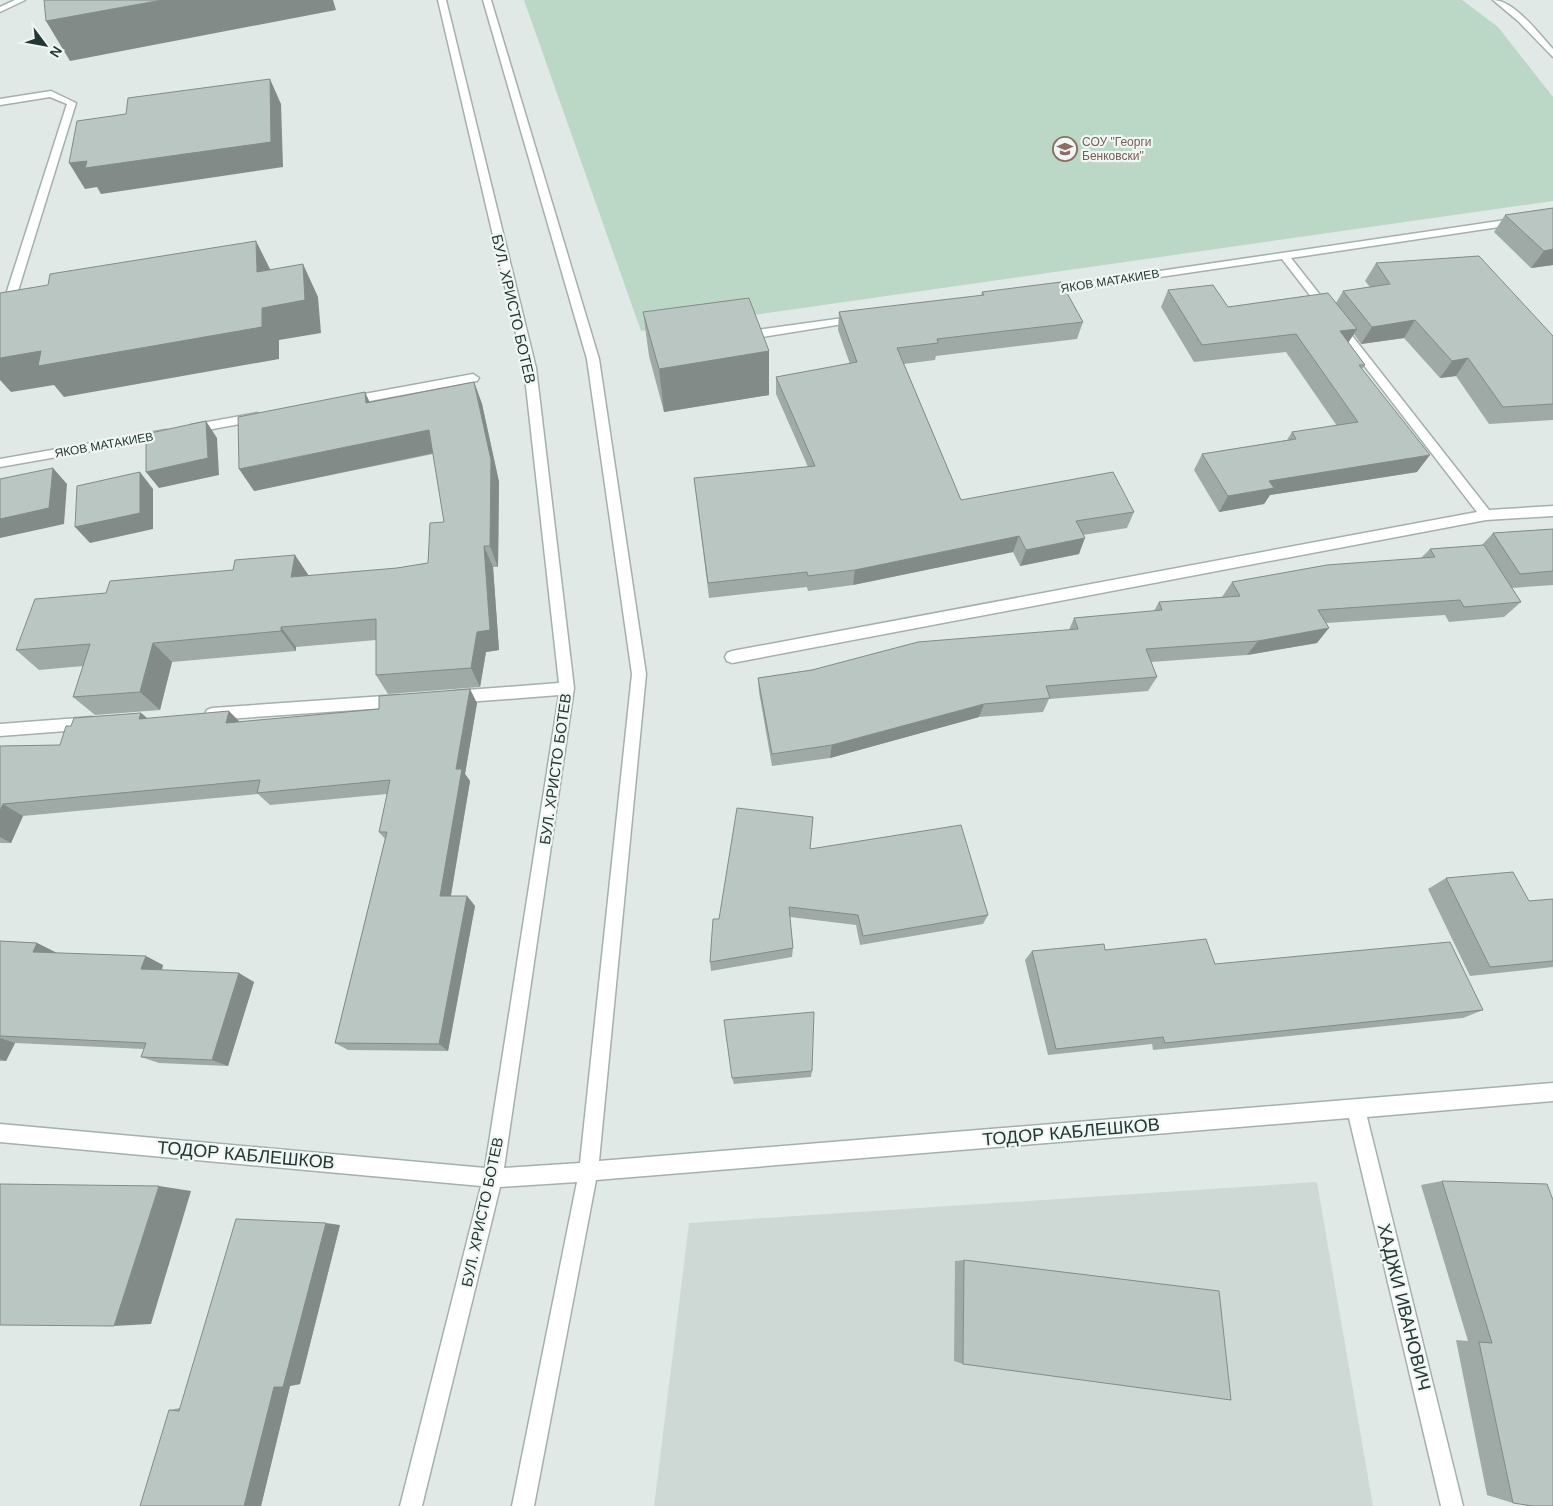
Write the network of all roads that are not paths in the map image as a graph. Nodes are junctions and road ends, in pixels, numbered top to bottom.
1 (4, 0) edge
2 (21, 0) edge
3 (442, 0) edge
4 (487, 0) edge
5 (1497, 0) edge
6 (0, 1) edge
7 (0, 10) edge
8 (1540, 39) junction
9 (1553, 39) edge
10 (1553, 54) edge
11 (0, 102) edge
12 (1553, 216) edge
13 (1284, 255) junction
14 (1029, 293) edge
15 (872, 317) edge
16 (0, 330) edge
17 (736, 337) edge
18 (473, 378) dead end
19 (338, 403) edge
20 (270, 415) edge
21 (0, 463) edge
22 (1553, 511) edge
23 (1486, 514) junction
24 (732, 657) dead end
25 (567, 688) junction
26 (438, 698) edge
27 (418, 699) edge
28 (199, 715) edge
29 (110, 722) edge
30 (0, 730) edge
31 (1553, 1092) edge
32 (1356, 1108) junction
33 (0, 1133) edge
34 (588, 1172) junction
35 (493, 1178) junction
36 (411, 1506) edge
37 (523, 1506) edge
38 (1452, 1506) edge

1 - 6 street
2 - 7 street
3 - 25 street, БУЛ. ХРИСТО БОТЕВ
4 - 34 street
5 - 8 street
8 - 9 street
8 - 10 street
11 - 16 street
12 - 13 street, ЯКОВ МАТАКИЕВ
13 - 14 street, ЯКОВ МАТАКИЕВ
13 - 23 street
15 - 17 street
18 - 19 street
20 - 21 street, ЯКОВ МАТАКИЕВ
22 - 23 street
23 - 24 street
25 - 26 street
25 - 35 street, БУЛ. ХРИСТО БОТЕВ
27 - 28 street
29 - 30 street
31 - 32 street, ТОДОР КАБЛЕШКОВ
32 - 34 street, ТОДОР КАБЛЕШКОВ
32 - 38 street, ХАДЖИ ИВАНОВИЧ
33 - 35 street, ТОДОР КАБЛЕШКОВ
34 - 35 street, ТОДОР КАБЛЕШКОВ
34 - 37 street
35 - 36 street, БУЛ. ХРИСТО БОТЕВ

